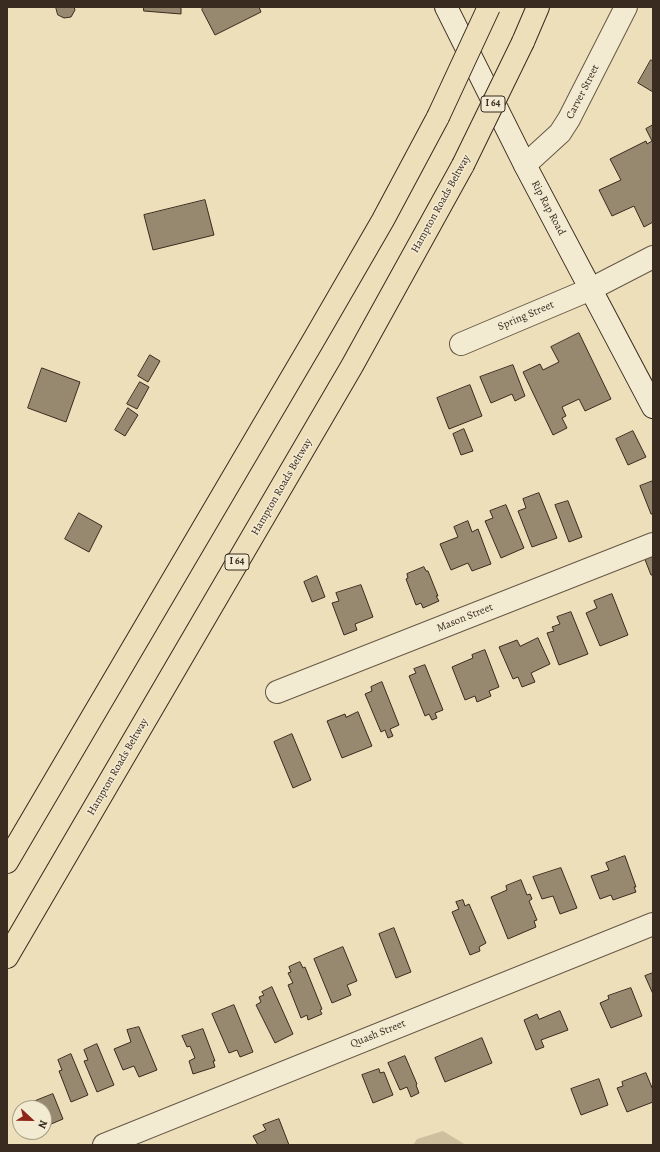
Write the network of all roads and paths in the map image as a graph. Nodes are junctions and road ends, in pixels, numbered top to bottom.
1 (446, 7) edge
2 (489, 7) edge
3 (538, 7) edge
4 (626, 7) edge
5 (525, 165) junction
6 (653, 258) edge
7 (591, 289) junction
8 (461, 344) dead end
9 (653, 407) edge
10 (653, 544) edge
11 (277, 692) dead end
12 (7, 862) edge
13 (653, 924) edge
14 (7, 957) edge
15 (108, 1144) edge

1 - 5 street, Rip Rap Road
2 - 12 highway, bridge
3 - 14 highway, Hampton Roads Beltway / I 64, bridge
4 - 5 street, Carver Street
5 - 7 street, Rip Rap Road
6 - 7 street, Spring Street
7 - 8 street, Spring Street
7 - 9 street, Rip Rap Road
10 - 11 street, Mason Street
13 - 15 street, Quash Street

